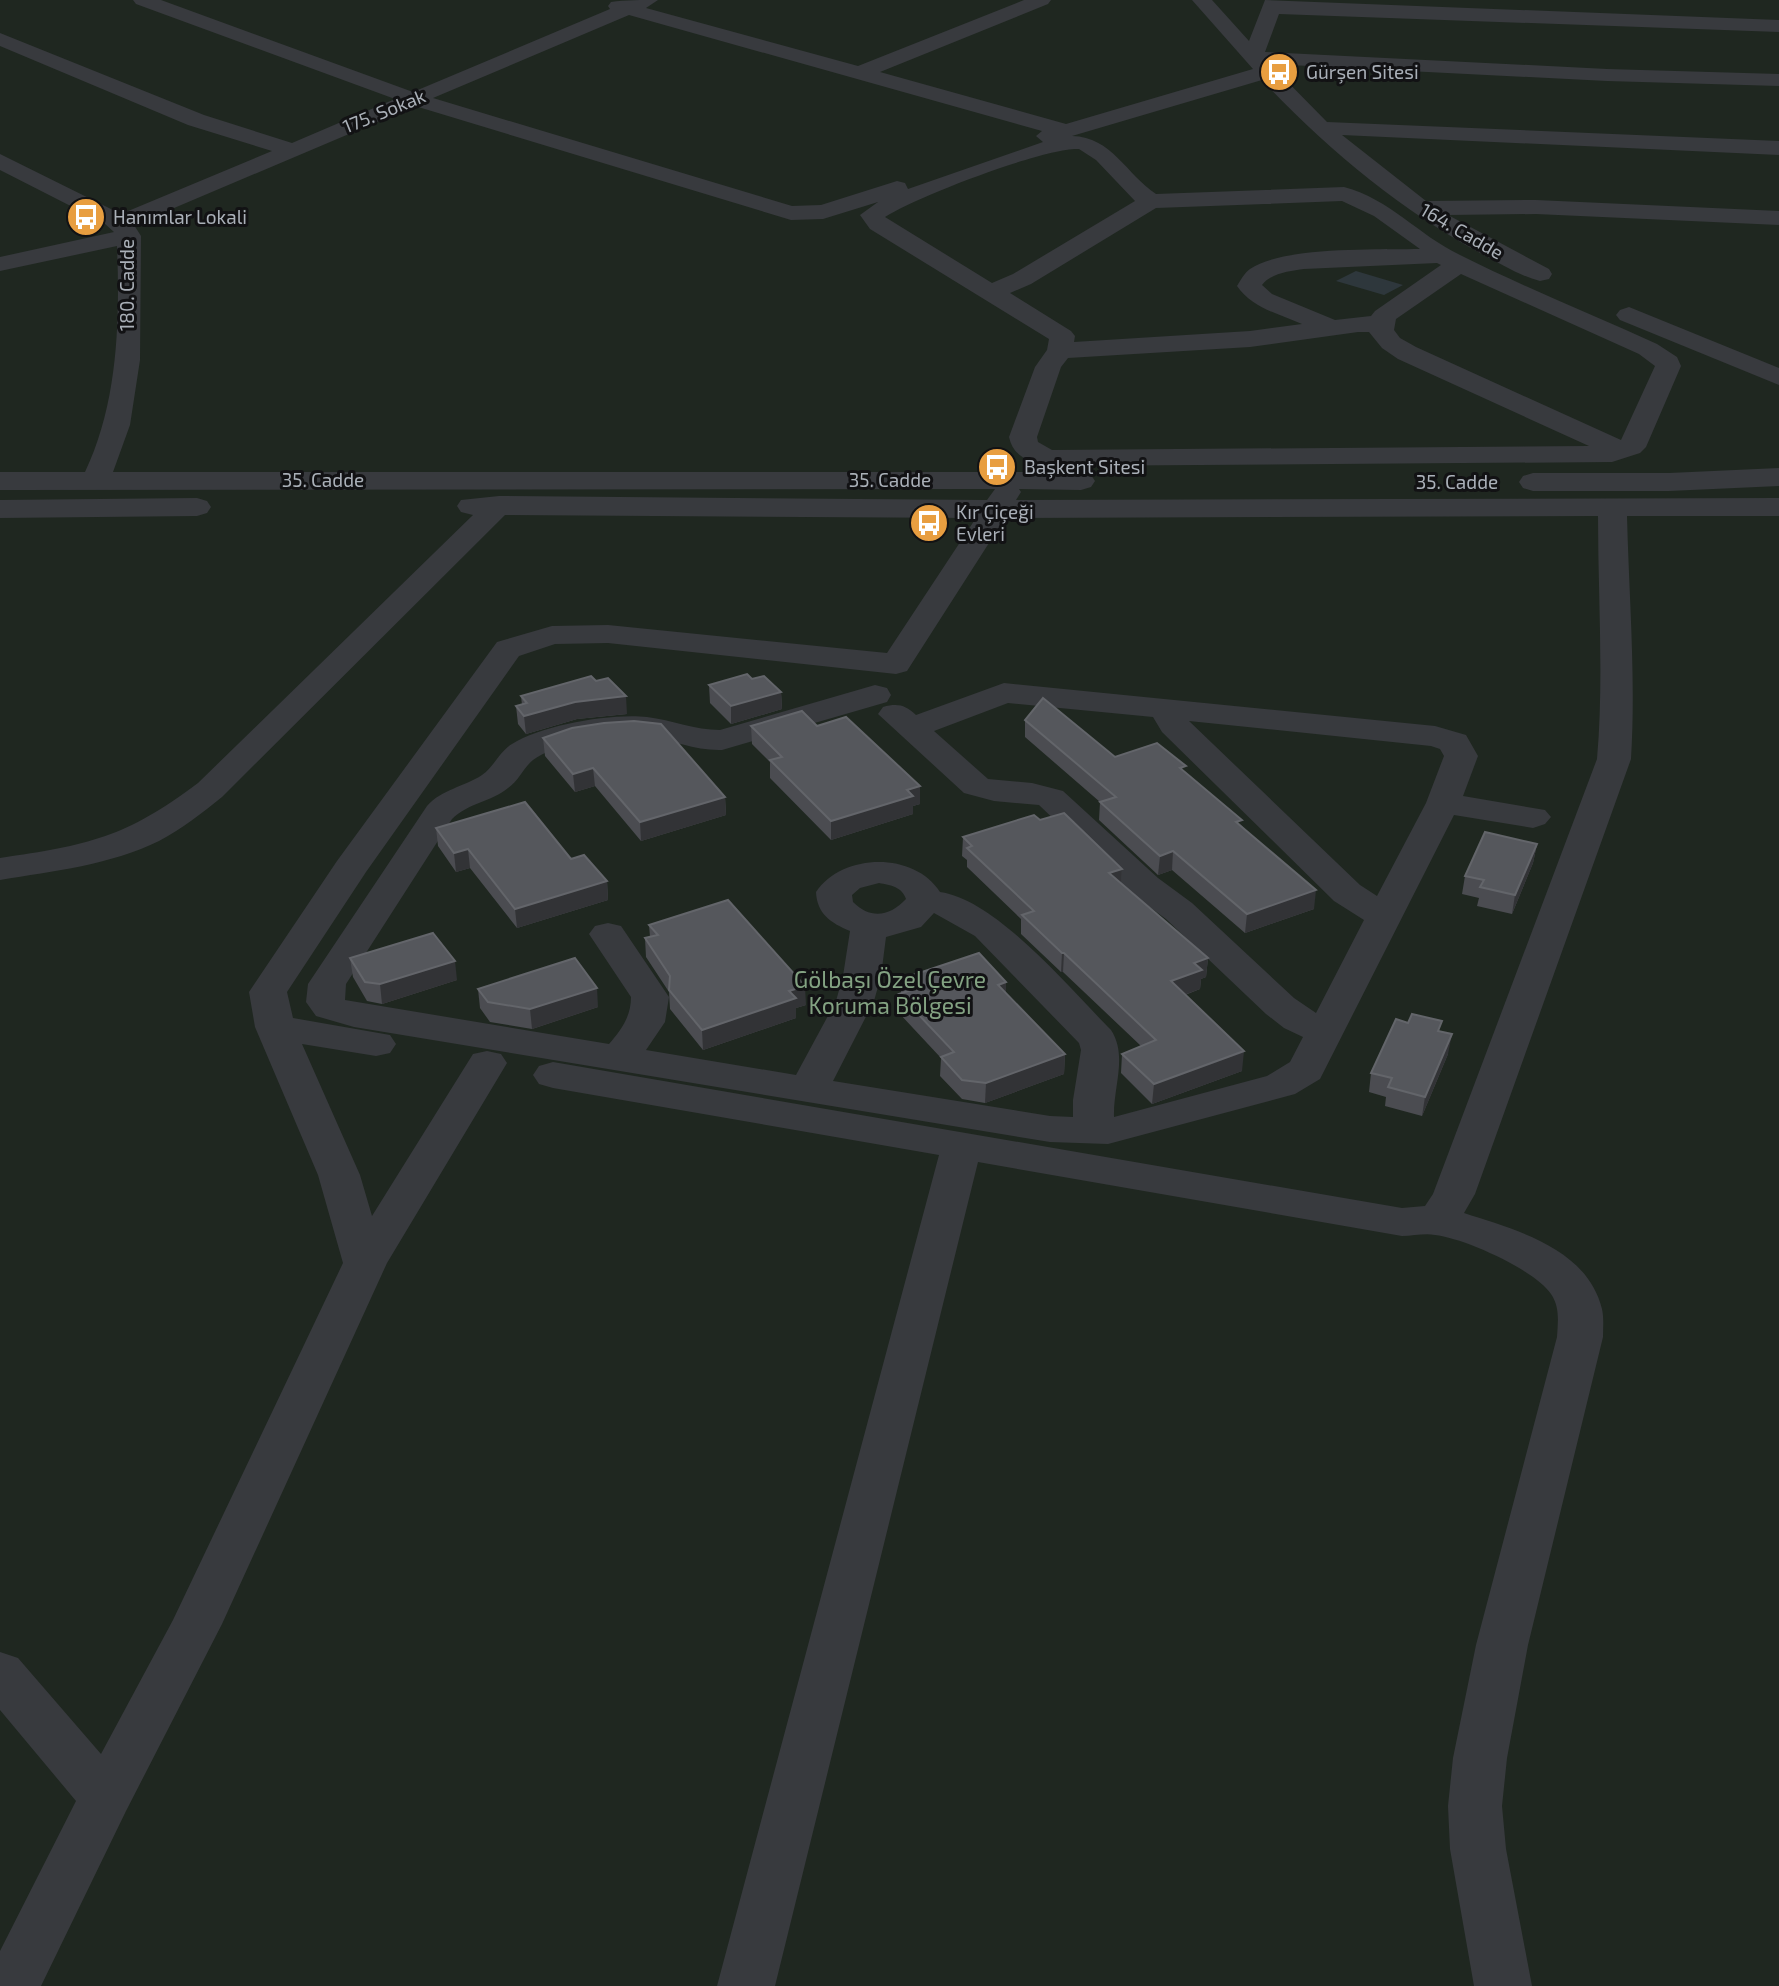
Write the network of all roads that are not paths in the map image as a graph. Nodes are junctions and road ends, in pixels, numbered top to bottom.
1 (143, 0) edge
2 (596, 0) edge
3 (648, 0) edge
4 (1041, 0) edge
5 (1202, 0) edge
6 (1274, 4) edge
7 (627, 9) junction
8 (1779, 26) edge
9 (0, 39) edge
10 (1260, 65) junction
11 (860, 73) junction
12 (1779, 80) edge
13 (414, 99) junction
14 (1322, 128) junction
15 (1064, 130) junction
16 (1779, 148) edge
17 (290, 149) junction
18 (0, 161) edge
19 (1151, 201) junction
20 (1421, 208) junction
21 (1779, 218) edge
22 (124, 229) junction
23 (1491, 249) junction
24 (1450, 260) junction
25 (0, 264) edge
26 (1564, 285) dead end
27 (992, 292) junction
28 (1612, 308) dead end
29 (1381, 324) junction
30 (1334, 328) junction
31 (1060, 350) junction
32 (1779, 377) edge
33 (1623, 451) junction
34 (1779, 477) edge
35 (0, 481) edge
36 (95, 481) junction
37 (1006, 495) junction
38 (499, 505) junction
39 (1779, 507) edge
40 (0, 509) edge
41 (1612, 509) junction
42 (896, 664) junction
43 (875, 695) junction
44 (1169, 709) junction
45 (912, 728) junction
46 (1443, 803) junction
47 (1533, 817) dead end
48 (0, 869) edge
49 (925, 901) junction
50 (1384, 917) junction
51 (869, 925) junction
52 (608, 934) dead end
53 (275, 1027) junction
54 (1324, 1032) junction
55 (619, 1059) junction
56 (487, 1063) junction
57 (809, 1089) junction
58 (1094, 1131) junction
59 (962, 1145) junction
60 (1438, 1220) junction
61 (365, 1263) junction
62 (0, 1673) edge
63 (106, 1797) junction
64 (12, 1986) edge
65 (746, 1986) edge
66 (1503, 1986) edge

1 - 13 street
2 - 7 street
3 - 7 street, 175. Sokak
4 - 11 street
5 - 10 street, 164. Cadde
6 - 8 street
6 - 10 street
7 - 11 street
7 - 13 street, 175. Sokak
9 - 17 street
10 - 12 street
10 - 14 street, 164. Cadde
10 - 15 street
11 - 15 street
13 - 15 street
13 - 17 street, 175. Sokak
14 - 16 street
14 - 20 street, 164. Cadde
17 - 22 street, 175. Sokak
18 - 22 street, 180. Cadde
19 - 24 street
19 - 27 street
19 - 27 street
20 - 21 street
20 - 23 street, 164. Cadde
22 - 25 street, 175. Sokak
22 - 36 street, 180. Cadde
23 - 24 street
23 - 26 street, 164. Cadde
24 - 29 street
24 - 30 street
24 - 33 street
27 - 31 street
28 - 32 street
29 - 30 street
29 - 33 street
30 - 31 street
31 - 33 street
34 - 37 street, 35. Cadde
35 - 36 street, 35. Cadde
36 - 37 street, 35. Cadde
37 - 38 street, 35. Cadde
37 - 41 street, 35. Cadde
37 - 42 street
38 - 40 street, 35. Cadde
38 - 48 street
39 - 41 street, 35. Cadde
41 - 60 street
42 - 43 street
42 - 53 street
43 - 45 street
43 - 55 street
44 - 45 street
44 - 46 street
44 - 50 street
45 - 54 street
46 - 47 street
46 - 50 street
49 - 51 street
49 - 51 street
49 - 58 street
50 - 54 street
51 - 57 street
52 - 55 street
53 - 56 street
53 - 61 street
54 - 58 street
55 - 57 street
56 - 59 street
56 - 61 street
57 - 58 street
59 - 60 street
59 - 65 street
60 - 66 street
61 - 63 street
62 - 63 street
63 - 64 street

